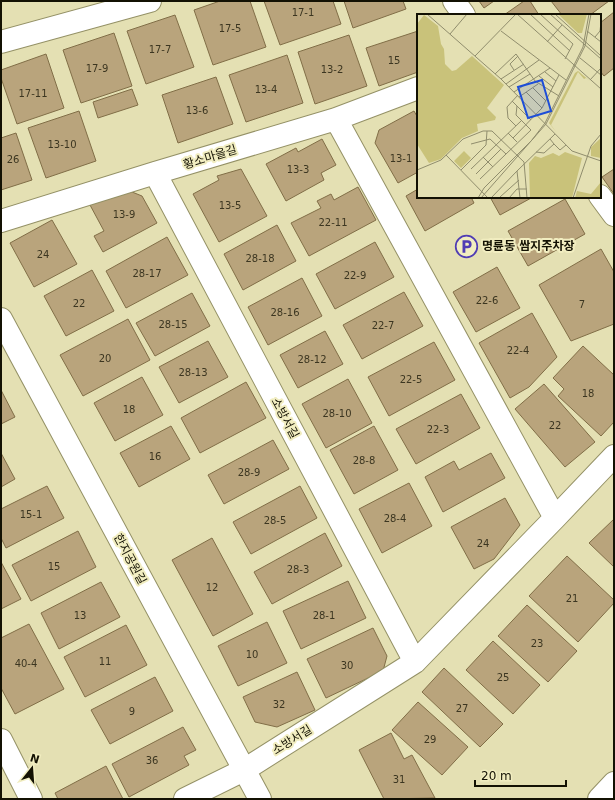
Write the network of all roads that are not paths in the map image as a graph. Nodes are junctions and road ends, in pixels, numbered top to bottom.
1 (150, 1) edge
2 (454, 1) edge
3 (463, 14) edge
4 (1, 42) edge
5 (417, 88) edge
6 (336, 119) junction
7 (154, 173) junction
8 (601, 197) edge
9 (614, 214) edge
10 (1, 221) edge
11 (1, 319) edge
12 (614, 456) edge
13 (555, 518) junction
14 (415, 662) junction
15 (1, 740) edge
16 (244, 770) junction
17 (614, 783) edge
18 (32, 799) edge
19 (185, 799) edge
20 (260, 799) edge
21 (599, 799) edge

1 - 4 street
2 - 3 street
5 - 6 street, 황소마을길
6 - 7 street, 황소마을길
6 - 13 street
7 - 10 street, 황소마을길
7 - 14 street, 소방서길
8 - 9 street
11 - 16 street, 한지공원길
12 - 13 street, 소방서길
13 - 14 street, 소방서길
14 - 16 street, 소방서길
15 - 18 street
16 - 19 street, 소방서길
16 - 20 street, 한지공원길
17 - 21 street

